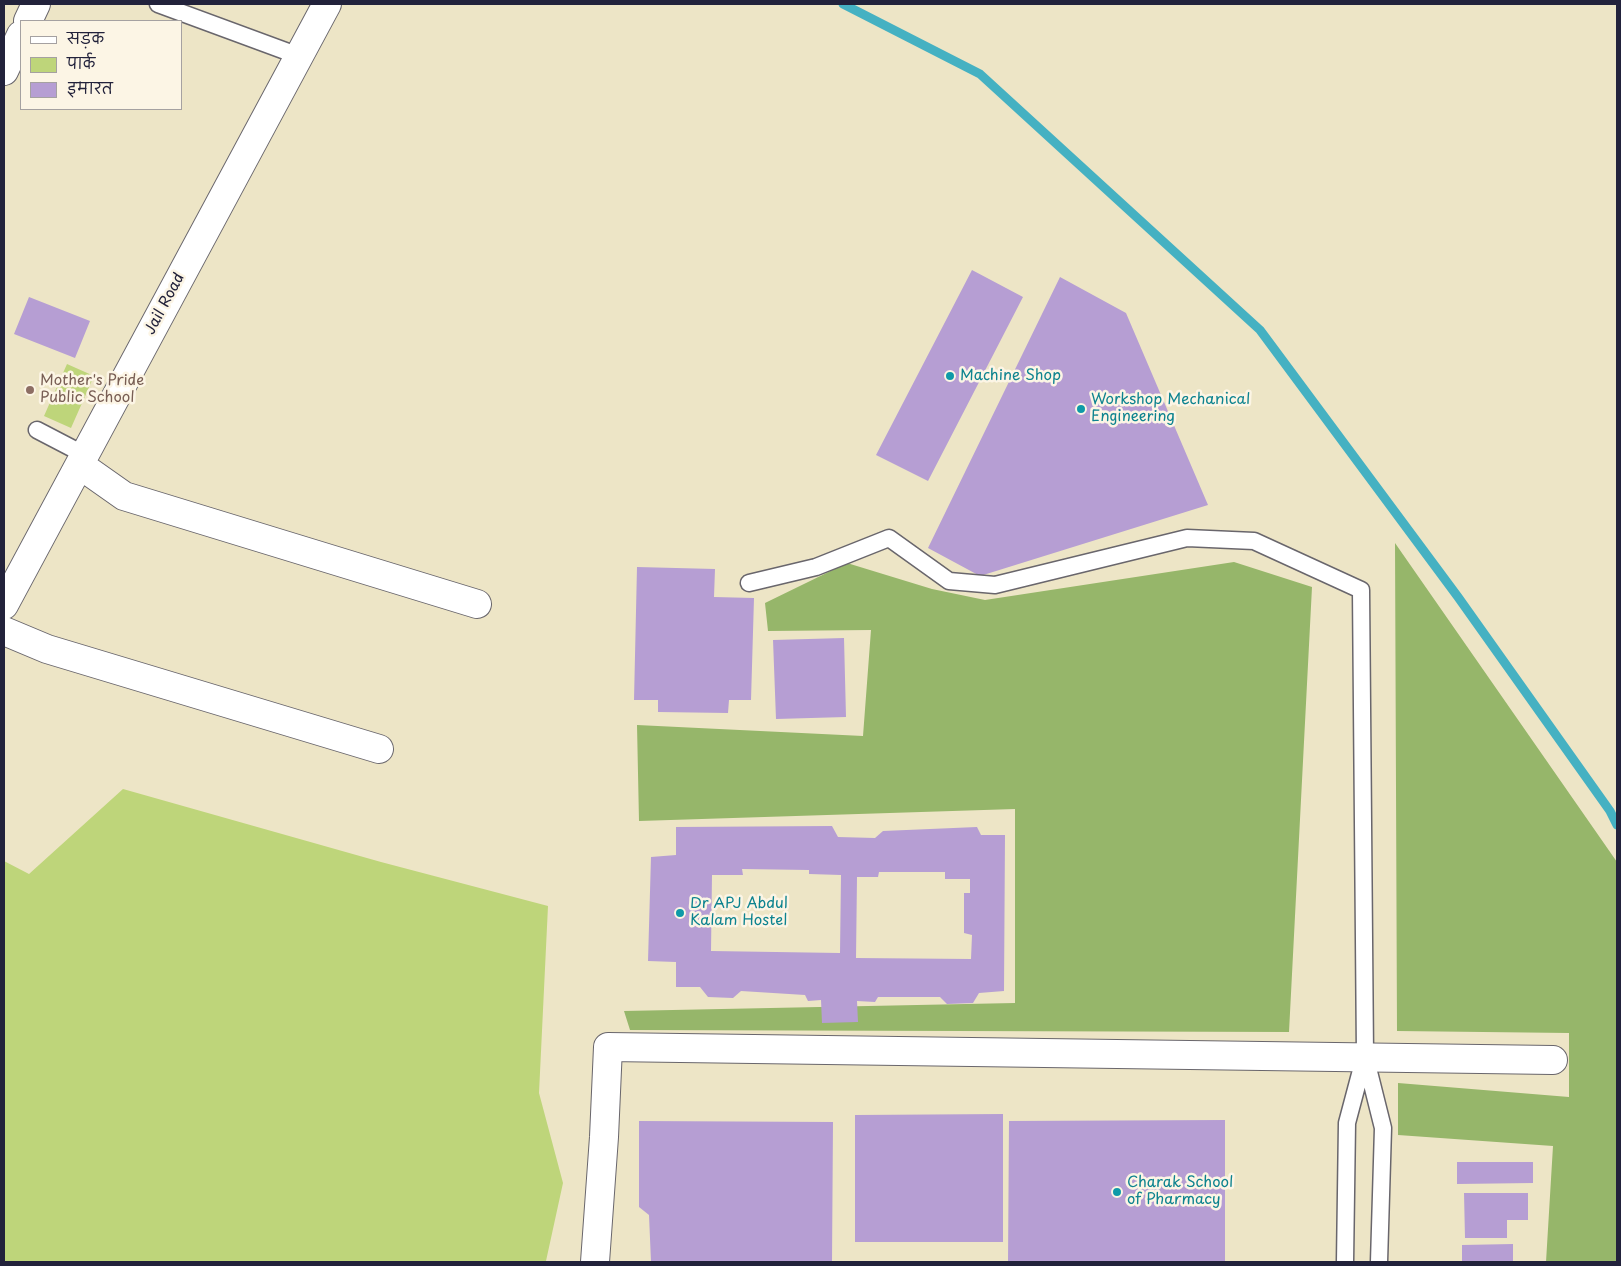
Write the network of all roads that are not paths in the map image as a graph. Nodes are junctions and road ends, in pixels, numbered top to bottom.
1 (36, 4) edge
2 (158, 4) edge
3 (327, 4) edge
4 (28, 20) edge
5 (20, 37) edge
6 (299, 56) junction
7 (4, 71) edge
8 (38, 430) dead end
9 (82, 460) junction
10 (749, 583) dead end
11 (8, 588) edge
12 (477, 604) dead end
13 (4, 631) edge
14 (379, 749) dead end
15 (1364, 1056) junction
16 (1553, 1060) dead end
17 (595, 1262) edge
18 (1345, 1262) edge
19 (1379, 1262) edge

1 - 4 street
2 - 6 lane
3 - 6 street, Jail Road
5 - 7 street
6 - 9 street, Jail Road
8 - 9 lane
9 - 11 street, Jail Road
9 - 12 street
10 - 15 lane
13 - 14 street
15 - 16 street
15 - 17 street
15 - 18 lane
15 - 19 lane

